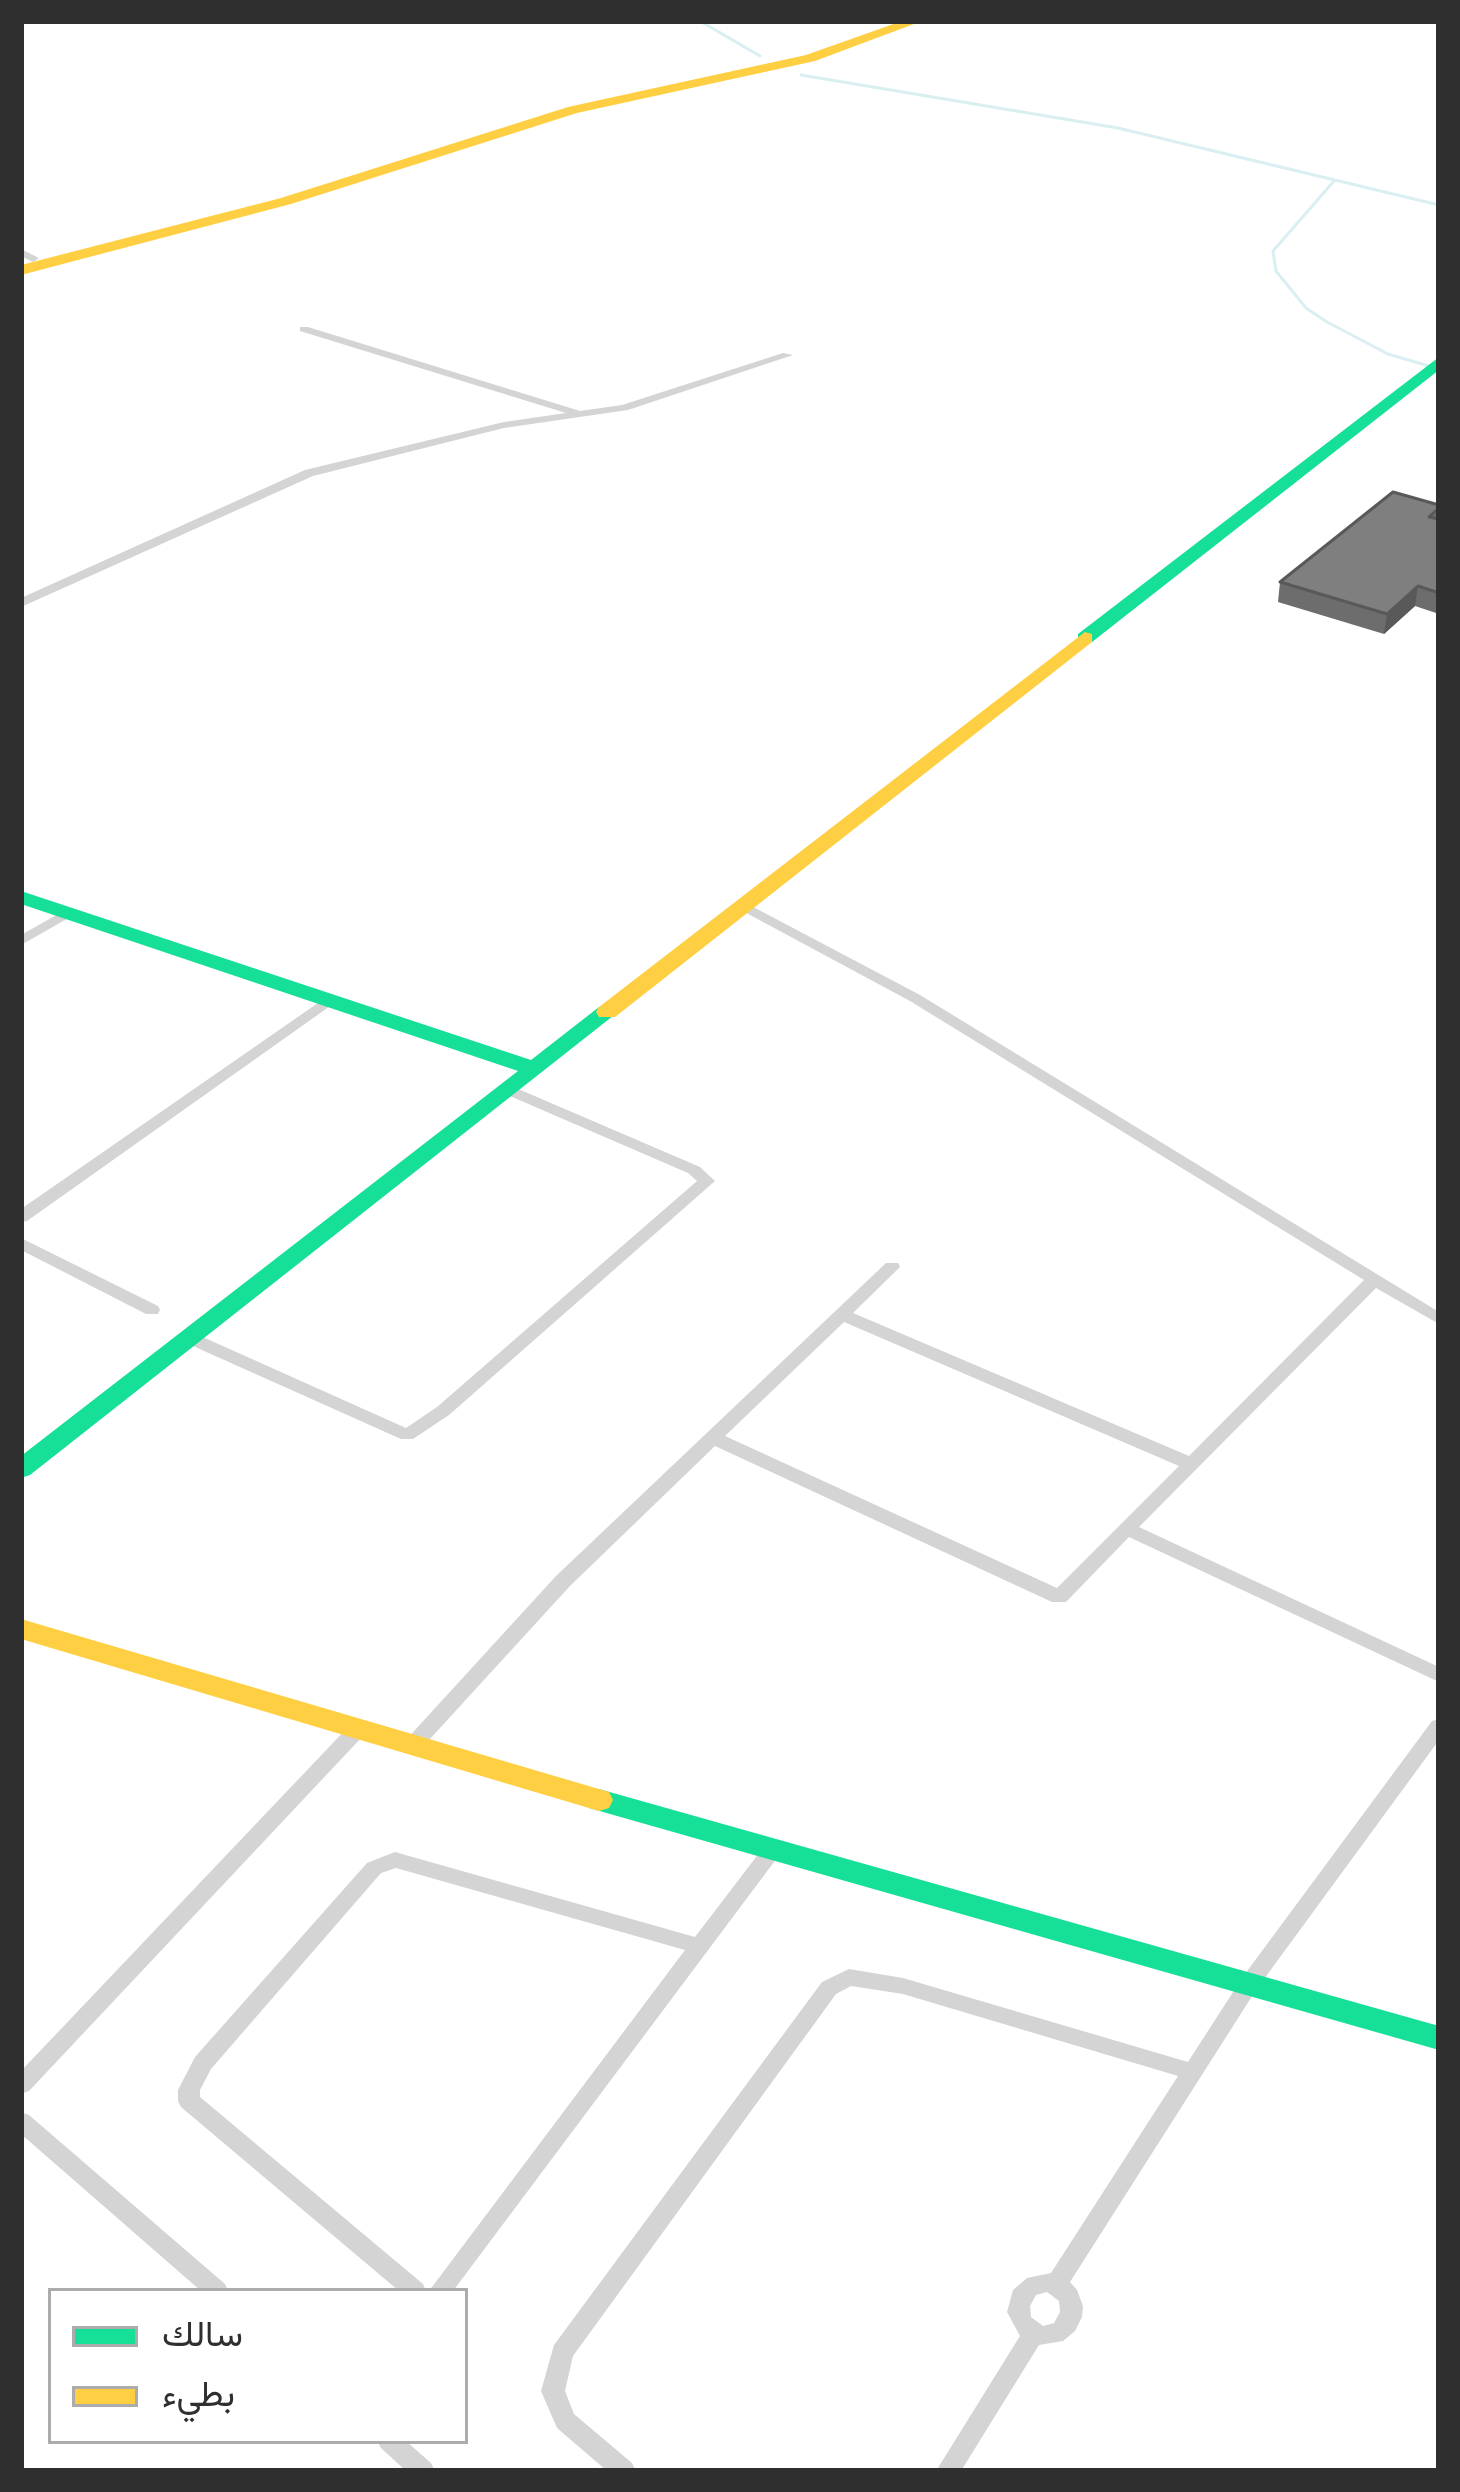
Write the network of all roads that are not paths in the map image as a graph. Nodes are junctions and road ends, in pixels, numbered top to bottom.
1 (896, 21) edge
2 (914, 21) edge
3 (24, 261) edge
4 (304, 329) dead end
5 (787, 355) dead end
6 (1435, 365) edge
7 (581, 414) junction
8 (21, 603) edge
9 (21, 897) edge
10 (742, 905) junction
11 (68, 913) junction
12 (21, 941) edge
13 (328, 1001) junction
14 (536, 1069) junction
15 (509, 1090) junction
16 (21, 1217) edge
17 (21, 1243) edge
18 (892, 1267) dead end
19 (1375, 1279) junction
20 (152, 1310) dead end
21 (842, 1315) junction
22 (1439, 1318) edge
23 (190, 1338) junction
24 (713, 1438) junction
25 (1190, 1463) junction
26 (21, 1469) edge
27 (1126, 1528) junction
28 (21, 1629) edge
29 (1439, 1675) edge
30 (1439, 1726) edge
31 (356, 1732) junction
32 (411, 1747) junction
33 (773, 1849) junction
34 (700, 1946) junction
35 (1249, 1984) junction
36 (1439, 2038) edge
37 (1192, 2072) junction
38 (21, 2085) edge
39 (21, 2121) edge
40 (1055, 2286) junction
41 (214, 2288) edge
42 (411, 2288) edge
43 (442, 2288) edge
44 (1035, 2332) junction
45 (392, 2444) edge
46 (423, 2471) edge
47 (624, 2471) edge
48 (948, 2471) edge

1 - 3 main road
2 - 3 main road
4 - 7 street
5 - 7 street
6 - 10 main road
7 - 8 street
9 - 11 main road
10 - 14 main road
10 - 19 street
11 - 12 street
11 - 13 main road
13 - 14 main road
13 - 16 street
14 - 15 main road
15 - 23 main road
15 - 23 street
17 - 20 street
18 - 21 street
19 - 22 street
19 - 25 street
21 - 24 street
21 - 25 street
23 - 26 main road
24 - 27 street
24 - 32 street
25 - 27 street
27 - 29 street
28 - 31 main road
30 - 35 street
31 - 32 main road
31 - 38 street
32 - 33 main road
33 - 34 street
33 - 35 main road
34 - 42 street
34 - 43 street
35 - 36 main road
35 - 37 street
37 - 40 street
37 - 47 street
39 - 41 street
40 - 44 street
40 - 44 street
44 - 48 street
45 - 46 street

